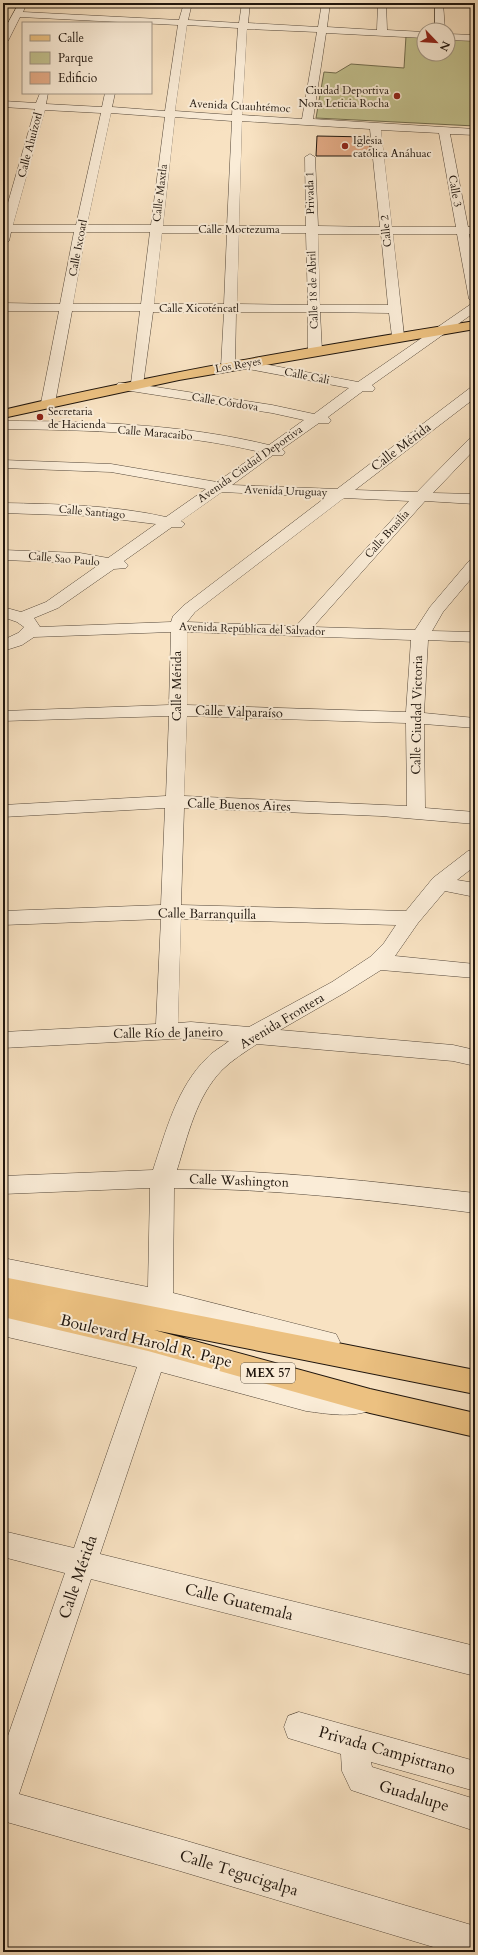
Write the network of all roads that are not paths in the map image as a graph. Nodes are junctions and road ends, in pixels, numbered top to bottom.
1 (188, 3) edge
2 (246, 3) edge
3 (326, 3) edge
4 (382, 3) edge
5 (439, 3) edge
6 (9, 8) dead end
7 (21, 8) edge
8 (129, 8) dead end
9 (68, 16) edge
10 (124, 21) edge
11 (183, 22) junction
12 (440, 22) edge
13 (242, 25) junction
14 (6, 28) edge
15 (323, 29) junction
16 (382, 33) junction
17 (416, 35) edge
18 (456, 37) edge
19 (475, 38) edge
20 (3, 41) edge
21 (45, 94) edge
22 (110, 94) edge
23 (3, 104) edge
24 (41, 107) junction
25 (106, 110) junction
26 (170, 114) junction
27 (237, 118) junction
28 (307, 122) junction
29 (375, 126) junction
30 (444, 130) junction
31 (475, 132) edge
32 (310, 157) dead end
33 (5, 228) edge
34 (81, 228) junction
35 (156, 229) junction
36 (234, 229) junction
37 (311, 230) junction
38 (386, 230) junction
39 (462, 230) junction
40 (475, 230) edge
41 (3, 242) edge
42 (475, 299) edge
43 (475, 306) edge
44 (3, 307) edge
45 (67, 308) junction
46 (147, 308) junction
47 (229, 308) junction
48 (313, 309) junction
49 (394, 309) junction
50 (475, 316) edge
51 (475, 326) edge
52 (458, 328) junction
53 (439, 330) junction
54 (398, 336) junction
55 (315, 351) junction
56 (243, 364) junction
57 (228, 367) junction
58 (138, 383) junction
59 (123, 386) junction
60 (366, 388) junction
61 (475, 391) edge
62 (48, 403) junction
63 (3, 414) edge
64 (321, 419) junction
65 (3, 425) edge
66 (475, 441) edge
67 (276, 451) junction
68 (3, 464) edge
69 (226, 488) junction
70 (341, 493) junction
71 (422, 496) junction
72 (475, 498) edge
73 (3, 508) edge
74 (175, 524) junction
75 (3, 555) edge
76 (475, 564) edge
77 (118, 565) junction
78 (3, 612) edge
79 (28, 625) junction
80 (178, 627) junction
81 (301, 630) junction
82 (421, 634) junction
83 (475, 637) edge
84 (3, 646) edge
85 (178, 710) junction
86 (3, 716) edge
87 (415, 718) junction
88 (475, 722) edge
89 (174, 802) junction
90 (3, 811) edge
91 (416, 812) junction
92 (475, 818) edge
93 (475, 856) edge
94 (440, 883) junction
95 (475, 890) edge
96 (171, 912) junction
97 (3, 918) edge
98 (411, 918) junction
99 (377, 962) junction
100 (475, 970) edge
101 (167, 1030) junction
102 (253, 1035) junction
103 (3, 1040) edge
104 (475, 1058) edge
105 (162, 1179) junction
106 (3, 1185) edge
107 (475, 1203) edge
108 (3, 1268) edge
109 (3, 1288) edge
110 (160, 1300) junction
111 (3, 1306) edge
112 (65, 1311) junction
113 (3, 1325) edge
114 (153, 1359) junction
115 (392, 1363) junction
116 (475, 1382) edge
117 (370, 1401) junction
118 (475, 1425) edge
119 (3, 1544) edge
120 (82, 1563) junction
121 (475, 1661) edge
122 (299, 1727) dead end
123 (358, 1758) junction
124 (475, 1776) edge
125 (3, 1794) edge
126 (3, 1805) edge
127 (475, 1815) edge
128 (475, 1944) edge

1 - 11 street, Calle Maxtla
2 - 13 street
3 - 15 street
4 - 16 street
5 - 12 street
6 - 7 street
7 - 9 street
7 - 14 street
8 - 10 street
9 - 10 street
10 - 11 street
11 - 13 street
11 - 26 street, Calle Maxtla
13 - 15 street
13 - 27 street
14 - 20 street
15 - 16 street
15 - 28 street
16 - 17 street
18 - 19 street
21 - 24 street, Calle Ahuízotl
22 - 25 street, Calle Ixcoatl
23 - 24 street, Avenida Cuauhtémoc
24 - 25 street, Avenida Cuauhtémoc
24 - 33 street, Calle Ahuízotl
25 - 26 street, Avenida Cuauhtémoc
25 - 34 street, Calle Ixcoatl
26 - 27 street, Avenida Cuauhtémoc
26 - 35 street, Calle Maxtla
27 - 28 street, Avenida Cuauhtémoc
27 - 36 street
28 - 29 street, Avenida Cuauhtémoc
29 - 30 street, Avenida Cuauhtémoc
29 - 38 street, Calle 2
30 - 31 street, Avenida Cuauhtémoc
30 - 39 street, Calle 3
32 - 37 street, Privada 1
33 - 34 street, Calle Moctezuma
33 - 41 street, Calle Ahuízotl
34 - 35 street, Calle Moctezuma
34 - 45 street, Calle Ixcoatl
35 - 36 street, Calle Moctezuma
35 - 46 street, Calle Maxtla
36 - 37 street, Calle Moctezuma
36 - 47 street
37 - 38 street, Calle Moctezuma
37 - 48 street, Calle 18 de Abril
38 - 39 street, Calle Moctezuma
38 - 49 street, Calle 2
39 - 40 street, Calle Moctezuma
39 - 42 street, Calle 3
43 - 53 street, Avenida Ciudad Deportiva
44 - 45 street, Calle Xicoténcatl
45 - 46 street, Calle Xicoténcatl
45 - 62 street, Calle Ixcoatl
46 - 47 street, Calle Xicoténcatl
46 - 58 street, Calle Maxtla
47 - 48 street, Calle Xicoténcatl
47 - 57 street
48 - 49 street, Calle Xicoténcatl
48 - 55 street, Calle 18 de Abril
49 - 54 street, Calle 2
50 - 52 street, Avenida Ciudad Deportiva
51 - 52 main road, Los Reyes
52 - 53 main road, Los Reyes
52 - 60 street, Avenida Ciudad Deportiva
53 - 54 main road, Los Reyes
53 - 60 street, Avenida Ciudad Deportiva
54 - 55 main road, Los Reyes
55 - 56 main road, Los Reyes
56 - 57 main road, Los Reyes
56 - 60 street, Calle Cali
57 - 58 main road, Los Reyes
58 - 59 main road, Los Reyes
59 - 62 main road, Los Reyes
59 - 64 street, Calle Córdova
60 - 64 street, Avenida Ciudad Deportiva
61 - 70 street, Calle Mérida
62 - 63 main road, Los Reyes
64 - 67 street, Avenida Ciudad Deportiva
65 - 67 street, Calle Maracaibo
66 - 71 street, Calle Brasilia
67 - 69 street, Avenida Ciudad Deportiva
68 - 69 street, Avenida Uruguay
69 - 70 street, Avenida Uruguay
69 - 74 street, Avenida Ciudad Deportiva
70 - 71 street, Avenida Uruguay
70 - 80 street, Calle Mérida
71 - 72 street, Avenida Uruguay
71 - 81 street, Calle Brasilia
73 - 74 street, Calle Santiago
74 - 77 street, Avenida Ciudad Deportiva
75 - 77 street, Calle Sao Paulo
76 - 82 street, Calle Ciudad Victoria
77 - 79 street, Avenida Ciudad Deportiva
78 - 79 street, Avenida República del Salvador
79 - 80 street, Avenida República del Salvador
79 - 84 street, Avenida República del Salvador
80 - 81 street, Avenida República del Salvador
80 - 85 street, Calle Mérida
81 - 82 street, Avenida República del Salvador
82 - 83 street, Avenida República del Salvador
82 - 87 street, Calle Ciudad Victoria
85 - 86 street, Calle Valparaíso
85 - 87 street, Calle Valparaíso
85 - 89 street, Calle Mérida
87 - 88 street, Calle Valparaíso
87 - 91 street, Calle Ciudad Victoria
89 - 90 street, Calle Buenos Aires
89 - 91 street, Calle Buenos Aires
89 - 96 street, Calle Mérida
91 - 92 street, Calle Buenos Aires
93 - 94 street, Avenida Frontera
94 - 95 street
94 - 98 street, Avenida Frontera
96 - 97 street, Calle Barranquilla
96 - 98 street, Calle Barranquilla
96 - 101 street, Calle Mérida
98 - 99 street, Avenida Frontera
99 - 100 street
99 - 102 street, Avenida Frontera
101 - 102 street, Calle Río de Janeiro
101 - 103 street, Calle Río de Janeiro
102 - 104 street, Calle Río de Janeiro
102 - 105 street, Avenida Frontera
105 - 106 street, Calle Washington
105 - 107 street, Calle Washington
105 - 110 street, Avenida Frontera
108 - 110 street
109 - 112 main road, Boulevard Harold R. Pape / MEX 57
110 - 115 street
111 - 112 main road, Boulevard Harold R. Pape / MEX 57
112 - 115 main road, Boulevard Harold R. Pape / MEX 57
112 - 117 main road, Boulevard Harold R. Pape / MEX 57
113 - 114 street
114 - 117 street
114 - 120 street, Calle Mérida
115 - 116 main road, Boulevard Harold R. Pape / MEX 57
117 - 118 main road, Boulevard Harold R. Pape / MEX 57
119 - 120 street, Calle Guatemala
120 - 121 street, Calle Guatemala
120 - 125 street, Calle Mérida
122 - 123 street, Privada Campistrano
123 - 124 street, Privada Campistrano
123 - 127 street, Guadalupe
126 - 128 street, Calle Tegucigalpa

